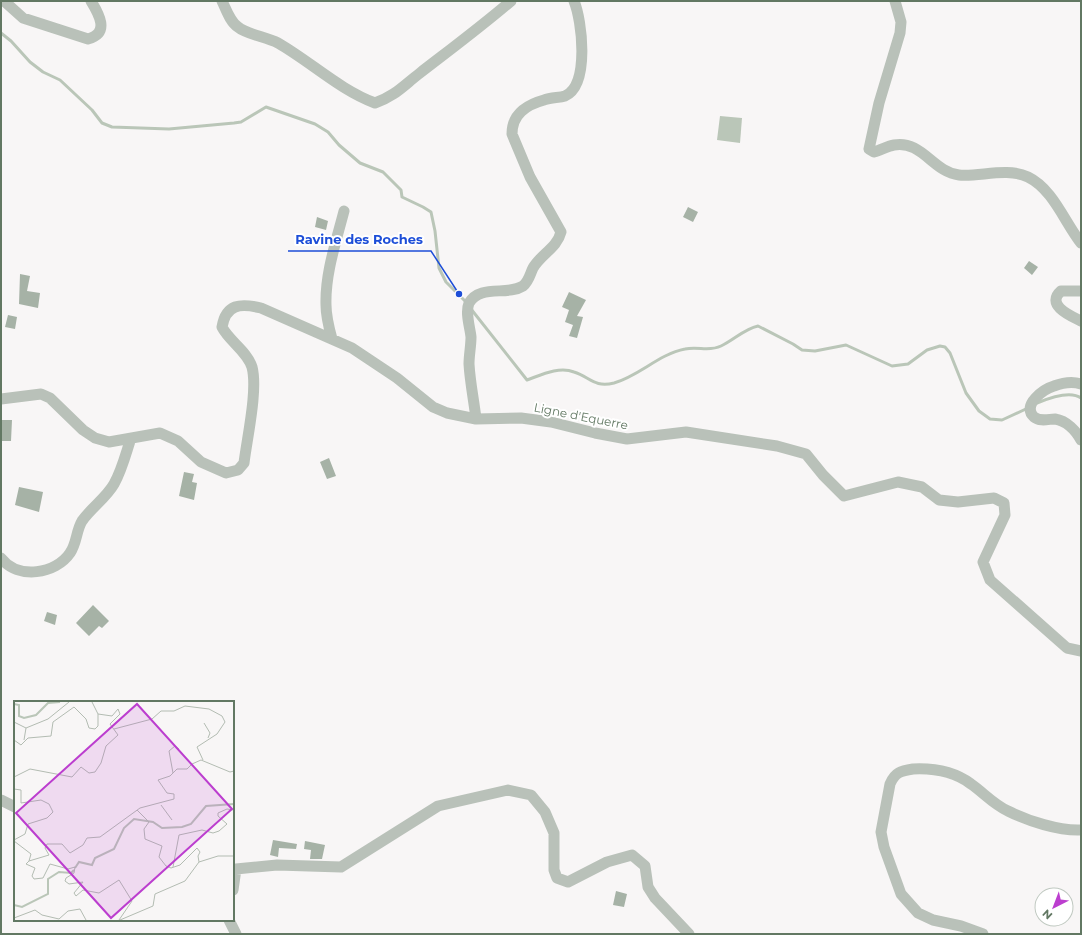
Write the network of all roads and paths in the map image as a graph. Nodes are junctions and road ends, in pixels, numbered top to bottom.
1 (4, 1) edge
2 (91, 1) edge
3 (222, 1) edge
4 (511, 1) edge
5 (574, 1) edge
6 (895, 1) edge
7 (344, 211) dead end
8 (1081, 243) edge
9 (1081, 291) edge
10 (1081, 321) edge
11 (332, 339) junction
12 (1081, 384) edge
13 (1, 399) edge
14 (476, 419) junction
15 (131, 438) junction
16 (1081, 440) edge
17 (1, 558) edge
18 (1081, 651) edge
19 (1, 800) edge
20 (14, 806) edge
21 (1081, 830) edge
22 (234, 883) edge
23 (230, 921) edge
24 (687, 932) edge
25 (236, 934) edge
26 (982, 934) edge

1 - 2 street
3 - 4 street
5 - 14 street
6 - 8 street
7 - 11 street
9 - 10 street
11 - 14 street, Ligne d'Equerre
11 - 15 street, Ligne d'Equerre
12 - 16 street
13 - 15 street, Ligne d'Equerre
14 - 18 street, Ligne d'Equerre
15 - 17 street
19 - 20 street
21 - 26 street
22 - 24 street
23 - 25 street

